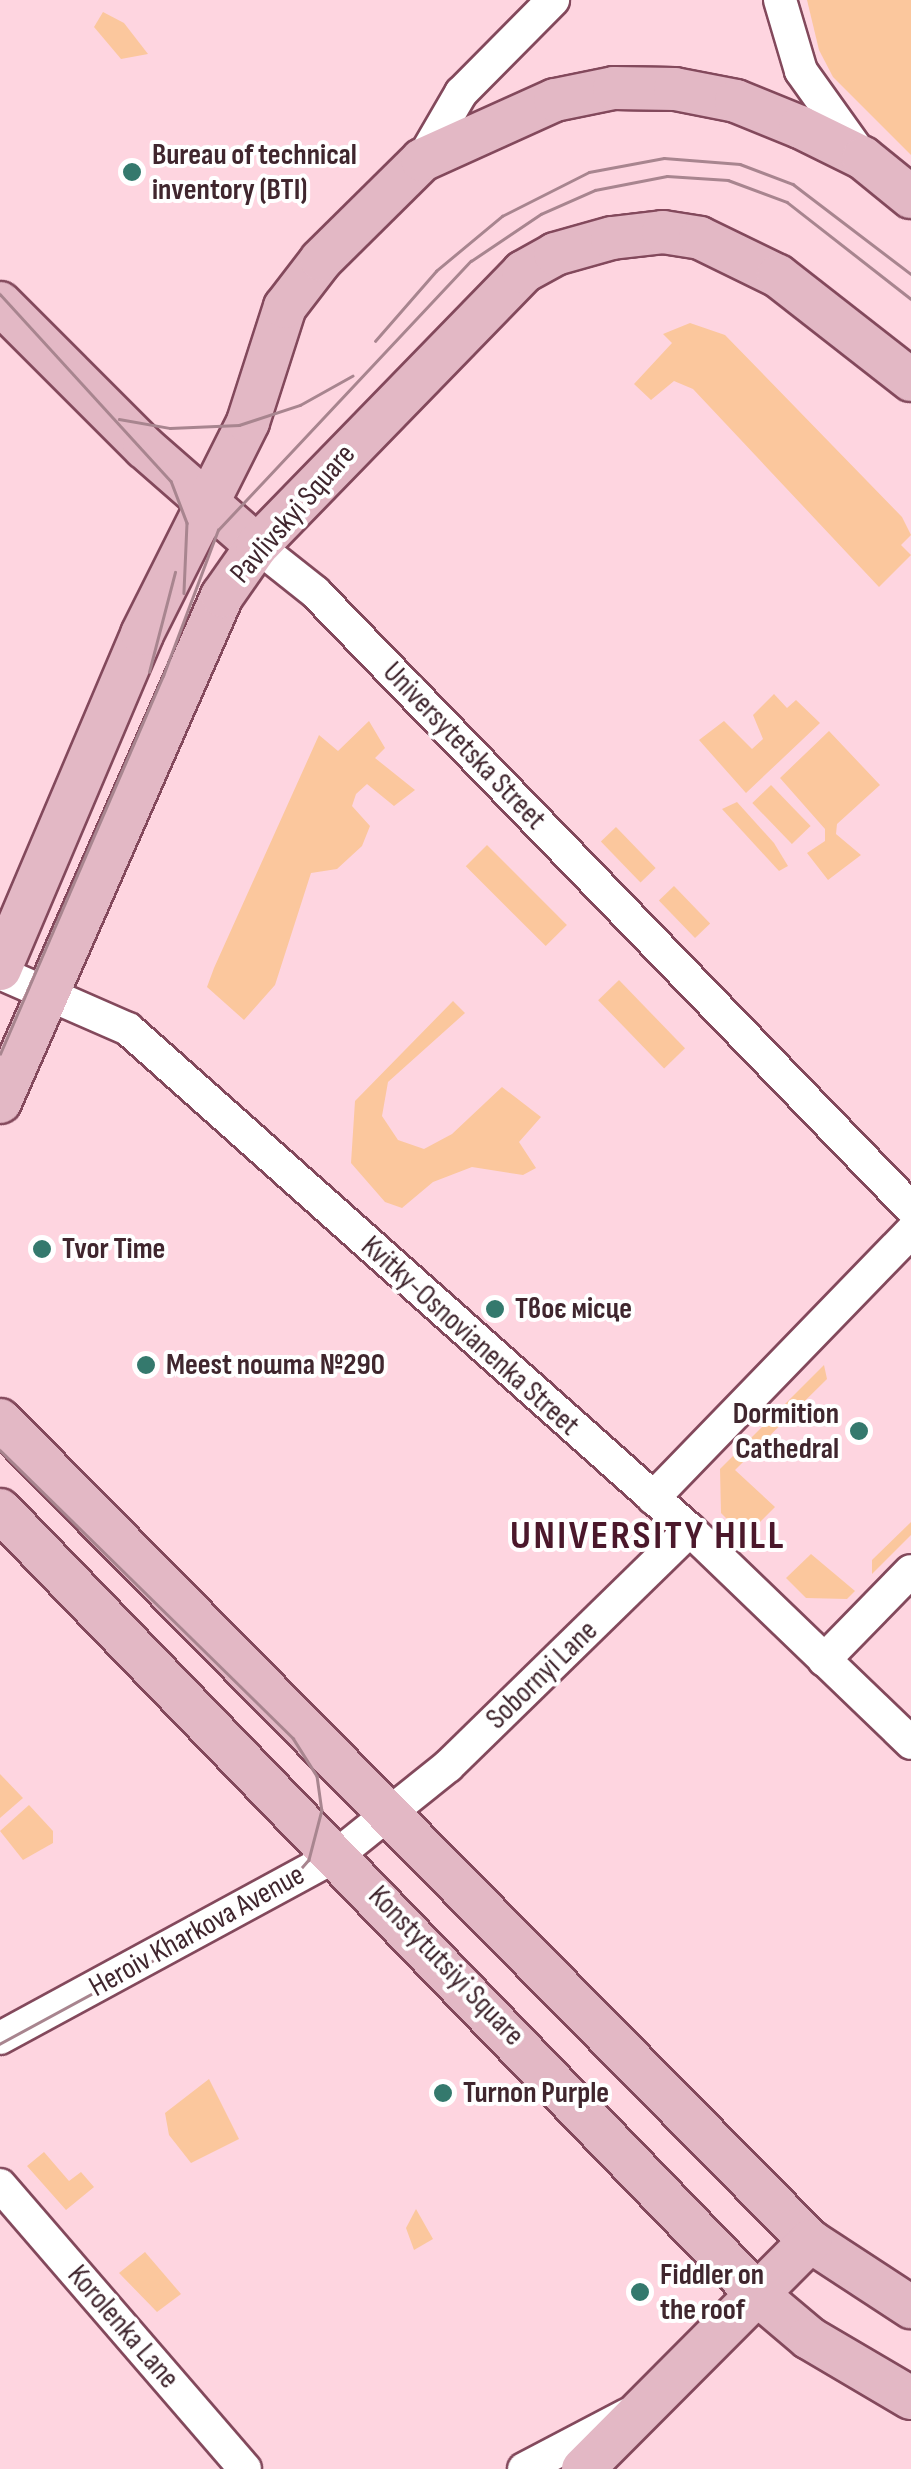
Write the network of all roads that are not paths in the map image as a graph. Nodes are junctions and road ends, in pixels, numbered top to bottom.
1 (552, 0) edge
2 (780, 0) edge
3 (863, 158) junction
4 (422, 160) junction
5 (911, 198) edge
6 (0, 303) edge
7 (911, 380) edge
8 (203, 501) junction
9 (258, 546) junction
10 (0, 971) edge
11 (45, 992) junction
12 (0, 1102) edge
13 (911, 1208) edge
14 (911, 1232) edge
15 (0, 1420) edge
16 (653, 1498) junction
17 (0, 1510) edge
18 (690, 1530) junction
19 (911, 1571) edge
20 (824, 1660) junction
21 (911, 1743) edge
22 (389, 1815) junction
23 (337, 1855) junction
24 (0, 2038) edge
25 (0, 2185) edge
26 (810, 2241) junction
27 (757, 2294) junction
28 (911, 2306) edge
29 (911, 2398) edge
30 (648, 2402) junction
31 (528, 2467) edge
32 (246, 2469) edge
33 (569, 2469) edge
34 (583, 2469) edge

1 - 4 street
2 - 3 street
3 - 4 main road
3 - 5 main road
4 - 8 main road
6 - 8 main road, Universytetska Street
7 - 9 main road, Pavlivskyi Square
8 - 9 main road, Universytetska Street
8 - 10 main road
9 - 11 main road, Pavlivskyi Square
9 - 13 street, Universytetska Street
10 - 11 street, Kvitky-Osnovianenka Street
11 - 12 main road, Pavlivskyi Square
11 - 16 street, Kvitky-Osnovianenka Street
14 - 16 street
15 - 22 main road
16 - 18 street, Kvitky-Osnovianenka Street
17 - 23 main road, Konstytutsiyi Square
18 - 20 street, Kvitky-Osnovianenka Street
18 - 22 street, Sobornyi Lane
19 - 20 street
20 - 21 street, Kvitky-Osnovianenka Street
22 - 23 street, Heroiv Kharkova Avenue
22 - 26 main road
23 - 24 street, Heroiv Kharkova Avenue
23 - 27 main road, Konstytutsiyi Square
25 - 32 street, Korolenka Lane
26 - 27 main road
26 - 28 main road
27 - 29 main road, Konstytutsiyi Square
27 - 30 main road
30 - 31 street
30 - 34 main road
31 - 33 street

